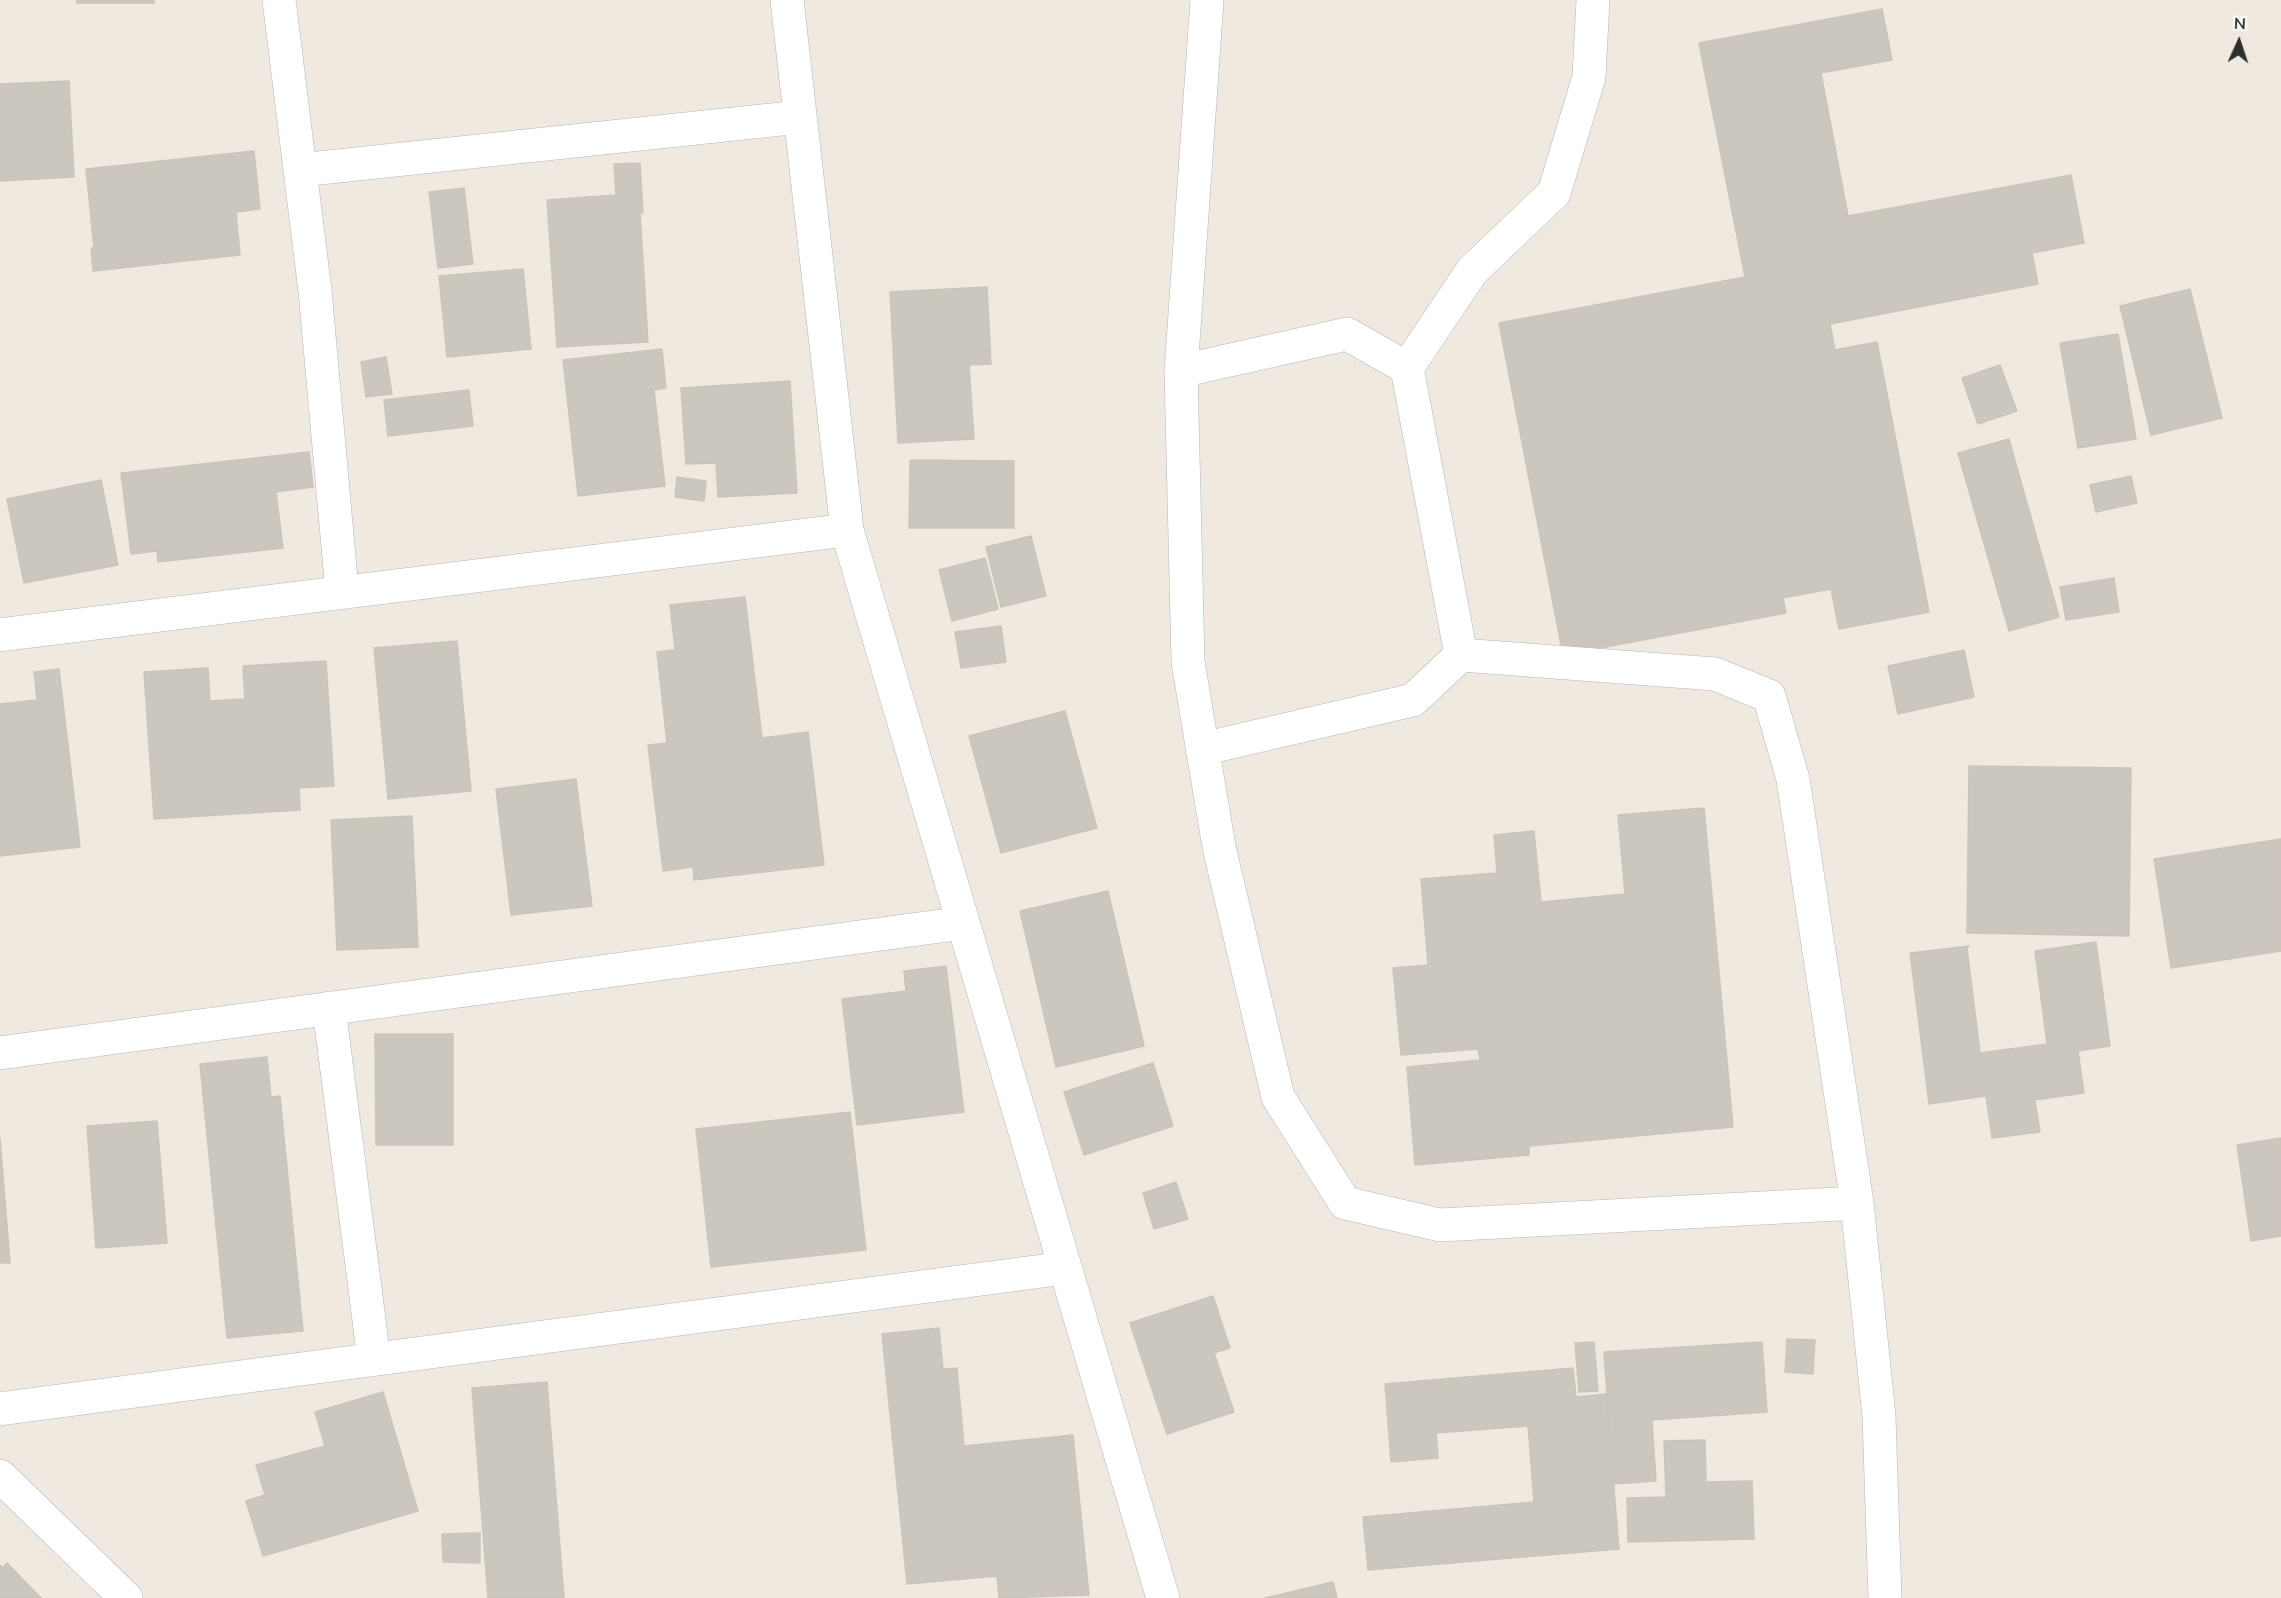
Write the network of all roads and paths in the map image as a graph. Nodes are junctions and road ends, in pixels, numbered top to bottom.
1 (279, 0) edge
2 (787, 0) edge
3 (1207, 0) edge
4 (1593, 0) edge
5 (800, 117) junction
6 (300, 170) junction
7 (1407, 368) junction
8 (1181, 370) junction
9 (847, 530) junction
10 (342, 591) junction
11 (0, 635) edge
12 (1461, 655) junction
13 (1202, 749) junction
14 (963, 923) junction
15 (329, 1008) junction
16 (0, 1053) edge
17 (1857, 1203) junction
18 (1065, 1268) junction
19 (374, 1359) junction
20 (0, 1409) edge
21 (0, 1476) edge
22 (126, 1598) edge
23 (1163, 1598) edge
24 (1885, 1598) edge

1 - 6 street
2 - 5 street
3 - 8 street
4 - 7 street
5 - 6 street
5 - 9 street
6 - 10 street
7 - 8 street
7 - 12 street
8 - 13 street
9 - 10 street
9 - 14 street
10 - 11 street
12 - 13 street
12 - 17 street
13 - 17 street
14 - 15 street
14 - 18 street
15 - 16 street
15 - 19 street
17 - 24 street
18 - 19 street
18 - 23 street
19 - 20 street
21 - 22 street

